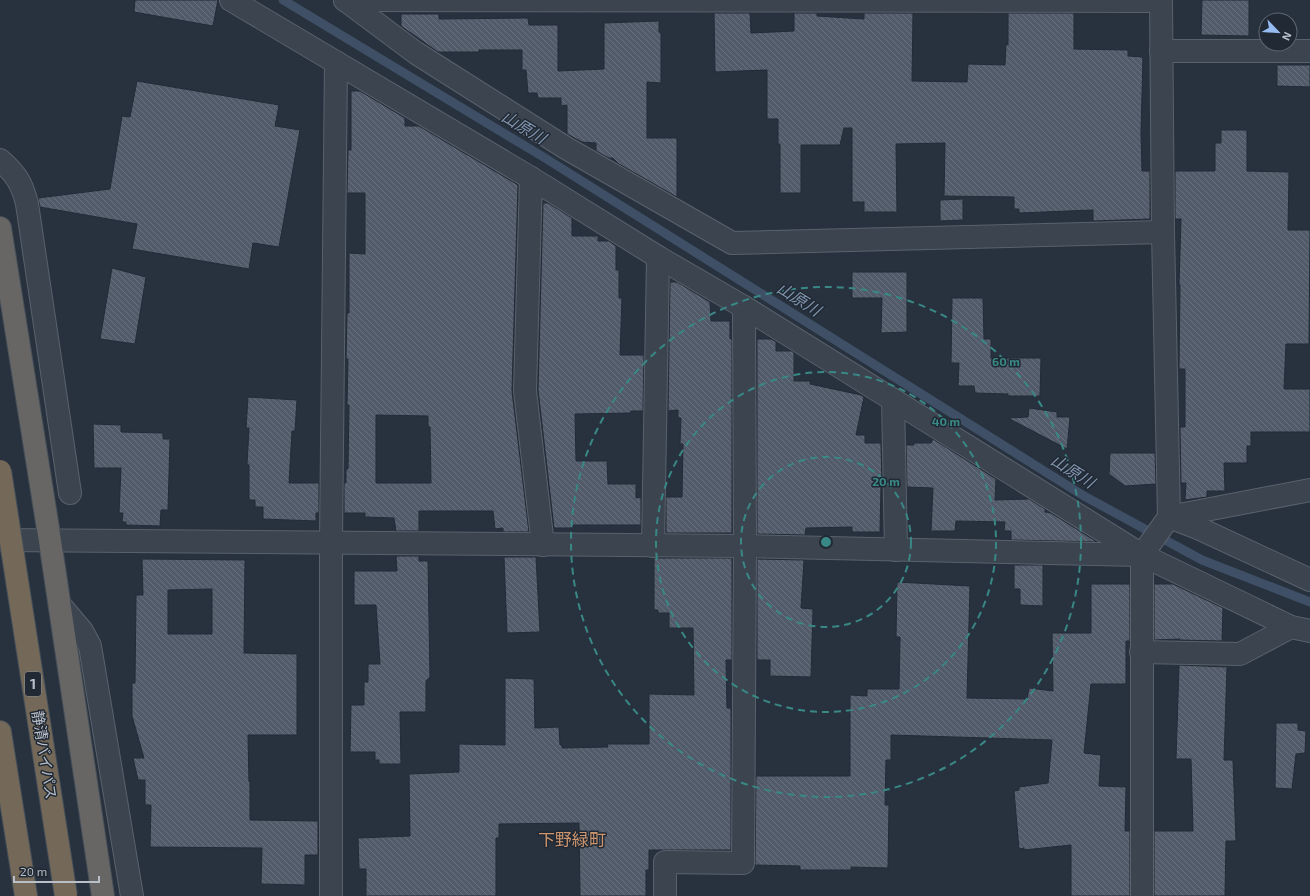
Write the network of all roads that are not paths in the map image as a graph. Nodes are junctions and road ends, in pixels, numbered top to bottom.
1 (231, 0) edge
2 (345, 0) edge
3 (1161, 0) edge
4 (1161, 51) junction
5 (1310, 51) edge
6 (336, 62) junction
7 (0, 160) edge
8 (531, 178) junction
9 (0, 228) edge
10 (1163, 232) junction
11 (658, 257) junction
12 (744, 307) junction
13 (56, 396) junction
14 (893, 400) junction
15 (37, 457) junction
16 (0, 471) edge
17 (1310, 490) edge
18 (70, 493) dead end
19 (1169, 517) junction
20 (0, 540) edge
21 (50, 541) junction
22 (330, 543) junction
23 (543, 545) junction
24 (653, 546) junction
25 (745, 546) junction
26 (896, 550) junction
27 (1142, 555) junction
28 (1310, 580) edge
29 (60, 605) junction
30 (1300, 629) edge
31 (1142, 652) junction
32 (0, 732) edge
33 (26, 896) edge
34 (66, 896) edge
35 (103, 896) edge
36 (132, 896) edge
37 (331, 896) edge
38 (665, 896) edge
39 (1142, 896) edge

1 - 6 street
2 - 3 street
2 - 10 street
3 - 4 street
4 - 5 street
4 - 10 street
6 - 8 street
6 - 22 street
7 - 13 street
8 - 11 street
8 - 23 street
9 - 15 highway
10 - 19 street
11 - 12 street
11 - 24 street
12 - 14 street
12 - 25 street
13 - 15 street
13 - 18 street
14 - 26 street
14 - 27 street
15 - 21 highway
16 - 34 highway, 静清バイパス / 1, bridge
17 - 19 street
19 - 27 street
19 - 28 street
20 - 21 street
21 - 22 street
21 - 29 highway
22 - 23 street
22 - 37 street
23 - 24 street
24 - 25 street
25 - 26 street
25 - 38 street
26 - 27 street
27 - 30 street
27 - 31 street
29 - 35 highway
29 - 36 street
30 - 31 street
31 - 39 street
32 - 33 highway

